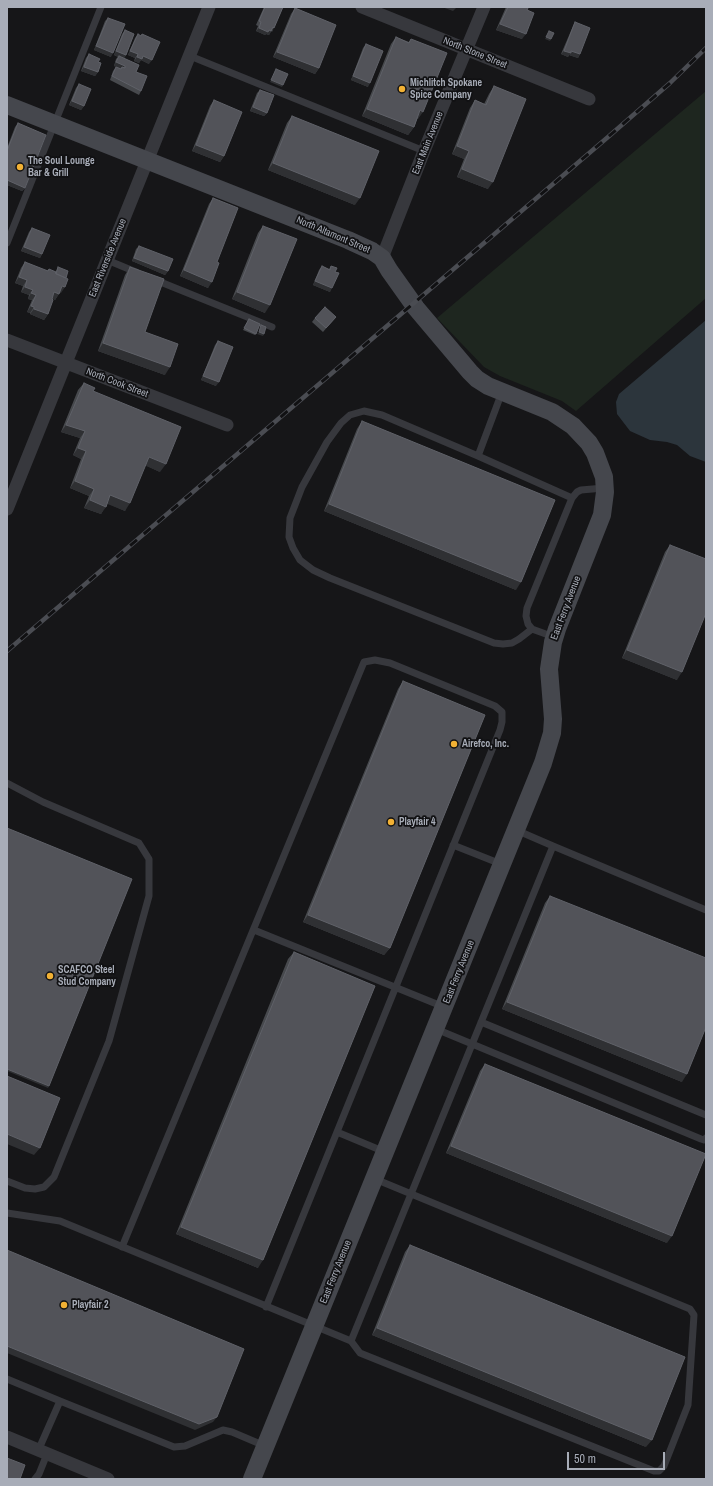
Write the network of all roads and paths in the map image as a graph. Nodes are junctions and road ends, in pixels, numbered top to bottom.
1 (101, 7) edge
2 (209, 7) edge
3 (362, 7) edge
4 (484, 7) edge
5 (467, 50) junction
6 (190, 56) junction
7 (589, 99) dead end
8 (7, 105) edge
9 (54, 124) junction
10 (424, 151) junction
11 (147, 160) junction
12 (7, 242) edge
13 (382, 258) junction
14 (107, 260) junction
15 (272, 327) dead end
16 (7, 340) edge
17 (65, 364) junction
18 (502, 392) junction
19 (227, 425) dead end
20 (595, 453) joint
21 (478, 456) junction
22 (604, 488) junction
23 (572, 498) junction
24 (7, 509) edge
25 (532, 629) junction
26 (554, 637) junction
27 (7, 783) edge
28 (516, 830) junction
29 (453, 845) junction
30 (552, 846) junction
31 (502, 864) junction
32 (706, 910) edge
33 (254, 930) junction
34 (395, 988) junction
35 (444, 1007) junction
36 (481, 1022) junction
37 (435, 1029) junction
38 (472, 1044) junction
39 (706, 1115) edge
40 (337, 1132) junction
41 (706, 1138) edge
42 (385, 1152) junction
43 (374, 1178) junction
44 (7, 1181) edge
45 (411, 1194) junction
46 (7, 1213) edge
47 (122, 1247) junction
48 (266, 1307) junction
49 (314, 1327) junction
50 (351, 1341) junction
51 (7, 1379) edge
52 (60, 1400) junction
53 (7, 1438) edge
54 (265, 1446) junction
55 (43, 1453) junction
56 (100, 1477) edge
57 (35, 1479) edge
58 (252, 1479) edge

1 - 9 lane
2 - 6 street, East Riverside Avenue
3 - 5 street, North Stone Street
4 - 5 street, East Main Avenue
5 - 7 street, North Stone Street
5 - 10 street, East Main Avenue
6 - 10 lane
6 - 11 street, East Riverside Avenue
8 - 9 street, North Altamont Street
9 - 11 street, North Altamont Street
9 - 12 lane
10 - 13 street, East Main Avenue
11 - 13 street, North Altamont Street
11 - 14 street, East Riverside Avenue
13 - 18 street, North Altamont Street
14 - 15 lane
14 - 17 street, East Riverside Avenue
16 - 17 street, North Cook Street
17 - 19 street, North Cook Street
17 - 24 street, East Riverside Avenue
18 - 20 street, North Altamont Street
18 - 21 lane
20 - 22 street, East Ferry Avenue
21 - 23 lane
21 - 25 lane
22 - 23 lane
22 - 26 street, East Ferry Avenue
23 - 25 lane
25 - 26 lane
26 - 28 street, East Ferry Avenue
27 - 44 lane
28 - 30 lane
28 - 31 street, East Ferry Avenue
29 - 31 lane
29 - 33 lane
29 - 34 lane
30 - 32 lane
30 - 36 lane
31 - 35 street, East Ferry Avenue
33 - 34 lane
33 - 47 lane
34 - 35 lane
34 - 40 lane
35 - 37 street, East Ferry Avenue
36 - 38 lane
36 - 39 lane
37 - 38 lane
37 - 42 street, East Ferry Avenue
38 - 41 lane
38 - 45 lane
40 - 42 lane
40 - 48 lane
42 - 43 street, East Ferry Avenue
43 - 45 lane
43 - 49 street, East Ferry Avenue
45 - 50 lane
45 - 50 lane
46 - 47 lane
47 - 48 lane
48 - 49 lane
49 - 50 lane
49 - 54 street, East Ferry Avenue
51 - 52 lane
52 - 54 lane
52 - 55 lane
53 - 55 street
54 - 58 street, East Ferry Avenue
55 - 56 street
55 - 57 lane

